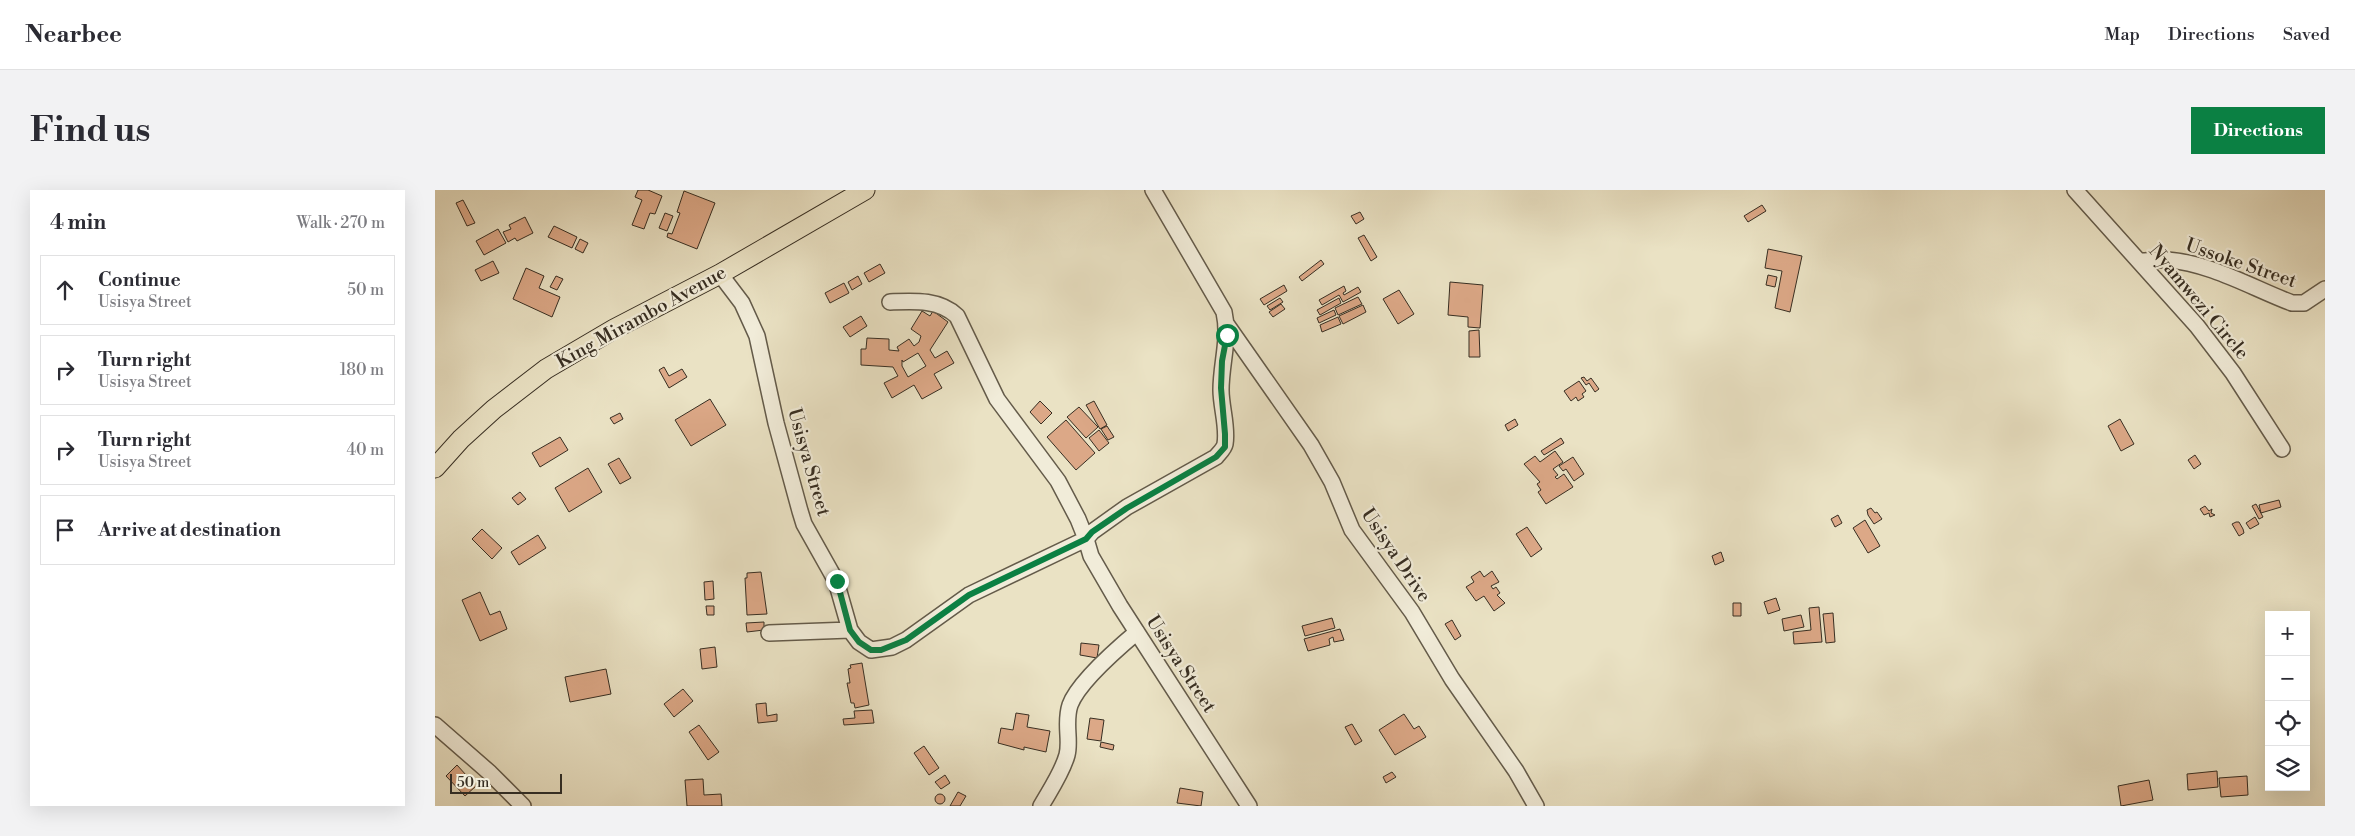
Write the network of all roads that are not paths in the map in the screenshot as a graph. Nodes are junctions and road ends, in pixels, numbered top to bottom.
1 (865, 190) edge
2 (1153, 190) edge
3 (2075, 190) edge
4 (2140, 261) junction
5 (720, 274) junction
6 (2325, 289) edge
7 (890, 302) dead end
8 (1227, 325) junction
9 (2282, 449) dead end
10 (435, 468) edge
11 (1086, 539) junction
12 (850, 630) junction
13 (1137, 632) junction
14 (769, 633) dead end
15 (435, 725) edge
16 (523, 806) edge
17 (1041, 806) edge
18 (1249, 806) edge
19 (1536, 806) edge

1 - 5 main road, King Mirambo Avenue
2 - 8 street, Usisya Street
3 - 4 street, Nyamwezi Circle
4 - 6 street, Ussoke Street
4 - 9 street, Nyamwezi Circle
5 - 10 main road, King Mirambo Avenue
5 - 12 street, Usisya Street
7 - 11 street
8 - 11 street, Usisya Street
8 - 19 street, Usisya Drive
11 - 12 street, Usisya Street
11 - 13 street, Usisya Street
12 - 14 street
13 - 17 street
13 - 18 street, Usisya Street
15 - 16 street

